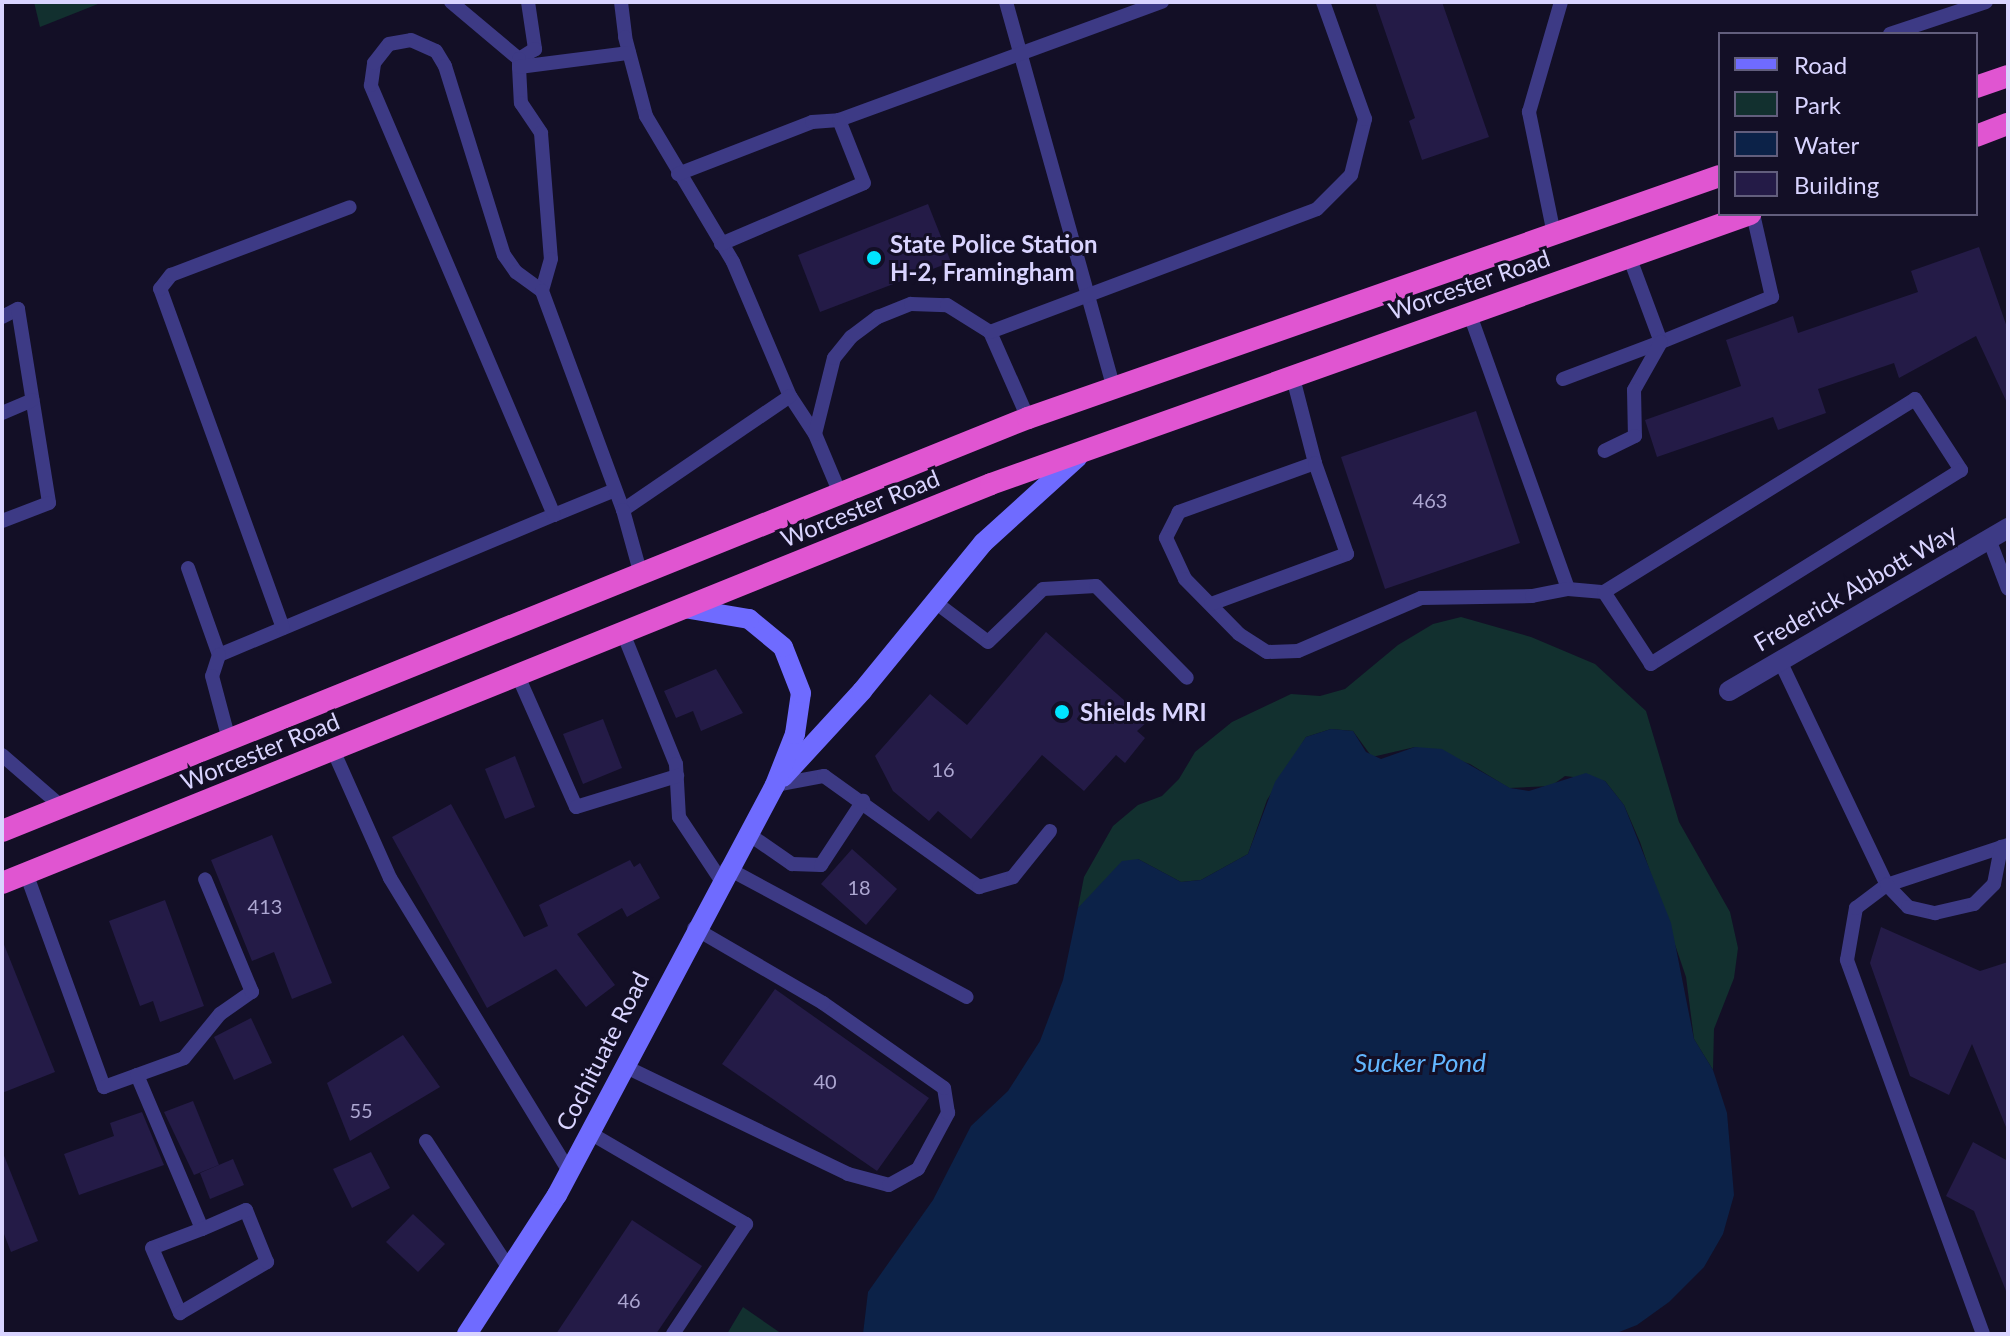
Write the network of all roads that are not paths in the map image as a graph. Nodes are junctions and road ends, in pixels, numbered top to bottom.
1 (451, 2) edge
2 (528, 2) edge
3 (621, 2) edge
4 (1006, 2) edge
5 (1162, 2) edge
6 (1323, 2) edge
7 (1561, 2) edge
8 (1986, 2) edge
9 (1896, 32) edge
10 (1017, 52) junction
11 (629, 53) junction
12 (519, 63) junction
13 (2008, 76) edge
14 (1978, 86) edge
15 (839, 120) junction
16 (2008, 125) edge
17 (1978, 135) edge
18 (678, 174) junction
19 (1718, 177) edge
20 (350, 207) dead end
21 (1746, 216) edge
22 (1752, 216) edge
23 (1554, 234) junction
24 (721, 244) junction
25 (1629, 256) junction
26 (542, 291) junction
27 (1085, 298) junction
28 (1469, 312) junction
29 (2, 317) edge
30 (990, 332) junction
31 (1661, 342) junction
32 (1292, 374) junction
33 (1563, 379) dead end
34 (1113, 386) junction
35 (790, 396) junction
36 (32, 400) junction
37 (2, 413) edge
38 (1028, 418) junction
39 (815, 434) junction
40 (1095, 444) junction
41 (1604, 451) dead end
42 (1315, 463) junction
43 (615, 490) junction
44 (839, 491) junction
45 (623, 510) junction
46 (554, 515) junction
47 (2, 521) edge
48 (2008, 528) edge
49 (1989, 539) junction
50 (188, 568) dead end
51 (641, 575) junction
52 (1568, 589) junction
53 (2008, 589) edge
54 (1604, 592) junction
55 (935, 602) junction
56 (1211, 604) junction
57 (684, 608) junction
58 (283, 628) junction
59 (623, 633) junction
60 (219, 655) junction
61 (1780, 661) junction
62 (518, 676) junction
63 (1187, 678) dead end
64 (1729, 691) dead end
65 (229, 740) junction
66 (333, 750) junction
67 (2, 755) edge
68 (677, 776) junction
69 (775, 785) junction
70 (863, 801) junction
71 (62, 807) junction
72 (2, 831) edge
73 (1050, 831) dead end
74 (747, 833) junction
75 (2004, 846) edge
76 (26, 873) junction
77 (724, 874) junction
78 (205, 879) dead end
79 (2, 883) edge
80 (1887, 885) junction
81 (694, 928) junction
82 (967, 997) dead end
83 (624, 1066) junction
84 (137, 1075) junction
85 (590, 1133) junction
86 (426, 1141) dead end
87 (569, 1171) junction
88 (202, 1229) junction
89 (510, 1270) junction
90 (467, 1334) edge
91 (673, 1334) edge
92 (1983, 1334) edge

1 - 12 lane
2 - 12 lane
3 - 11 lane
4 - 10 lane
5 - 10 lane
6 - 27 lane
7 - 23 lane
8 - 9 lane
10 - 15 lane
10 - 27 lane
11 - 12 lane
11 - 18 lane
12 - 26 lane
13 - 14 highway
15 - 18 lane
15 - 24 lane
16 - 17 highway
18 - 24 lane
19 - 23 highway, Worcester Road
20 - 58 lane
21 - 25 highway, Worcester Road
22 - 31 lane
23 - 34 highway, Worcester Road
24 - 35 lane
25 - 28 highway, Worcester Road
25 - 31 lane
26 - 43 lane
26 - 46 lane
27 - 30 lane
27 - 34 lane
28 - 32 highway, Worcester Road
28 - 52 lane
29 - 36 lane
30 - 38 lane
30 - 39 lane
31 - 33 lane
31 - 41 lane
32 - 40 highway, Worcester Road
32 - 42 lane
34 - 38 highway, Worcester Road
35 - 39 lane
35 - 45 lane
36 - 37 lane
36 - 47 lane
38 - 44 highway, Worcester Road
39 - 44 lane
40 - 55 main road, Cochituate Road
40 - 57 highway, Worcester Road
42 - 56 lane
42 - 56 lane
43 - 45 lane
43 - 46 lane
44 - 51 highway, Worcester Road
45 - 51 lane
46 - 58 lane
48 - 49 street, Frederick Abbott Way
49 - 53 lane
49 - 61 street, Frederick Abbott Way
50 - 60 lane
51 - 65 highway, Worcester Road
52 - 54 lane
52 - 56 lane
54 - 54 lane
55 - 63 lane
55 - 69 main road, Cochituate Road
57 - 59 highway, Worcester Road
57 - 69 main road, Cochituate Road
58 - 60 lane
59 - 62 highway, Worcester Road
59 - 68 lane
60 - 65 lane
61 - 64 street, Frederick Abbott Way
61 - 80 lane
62 - 66 highway, Worcester Road
62 - 68 lane
65 - 71 highway, Worcester Road
66 - 76 highway, Worcester Road
66 - 87 lane
67 - 71 lane
68 - 77 lane
69 - 70 lane
69 - 74 main road, Cochituate Road
70 - 73 lane
70 - 74 lane
71 - 72 highway, Worcester Road
74 - 77 main road, Cochituate Road
75 - 80 lane
75 - 80 lane
76 - 79 highway, Worcester Road
76 - 84 lane
77 - 81 main road, Cochituate Road
77 - 82 lane
78 - 84 lane
80 - 92 lane
81 - 83 main road, Cochituate Road
81 - 83 lane
83 - 85 main road, Cochituate Road
84 - 88 lane
85 - 87 main road, Cochituate Road
85 - 91 lane
86 - 89 lane
87 - 89 main road, Cochituate Road
88 - 88 lane
89 - 90 main road, Cochituate Road

